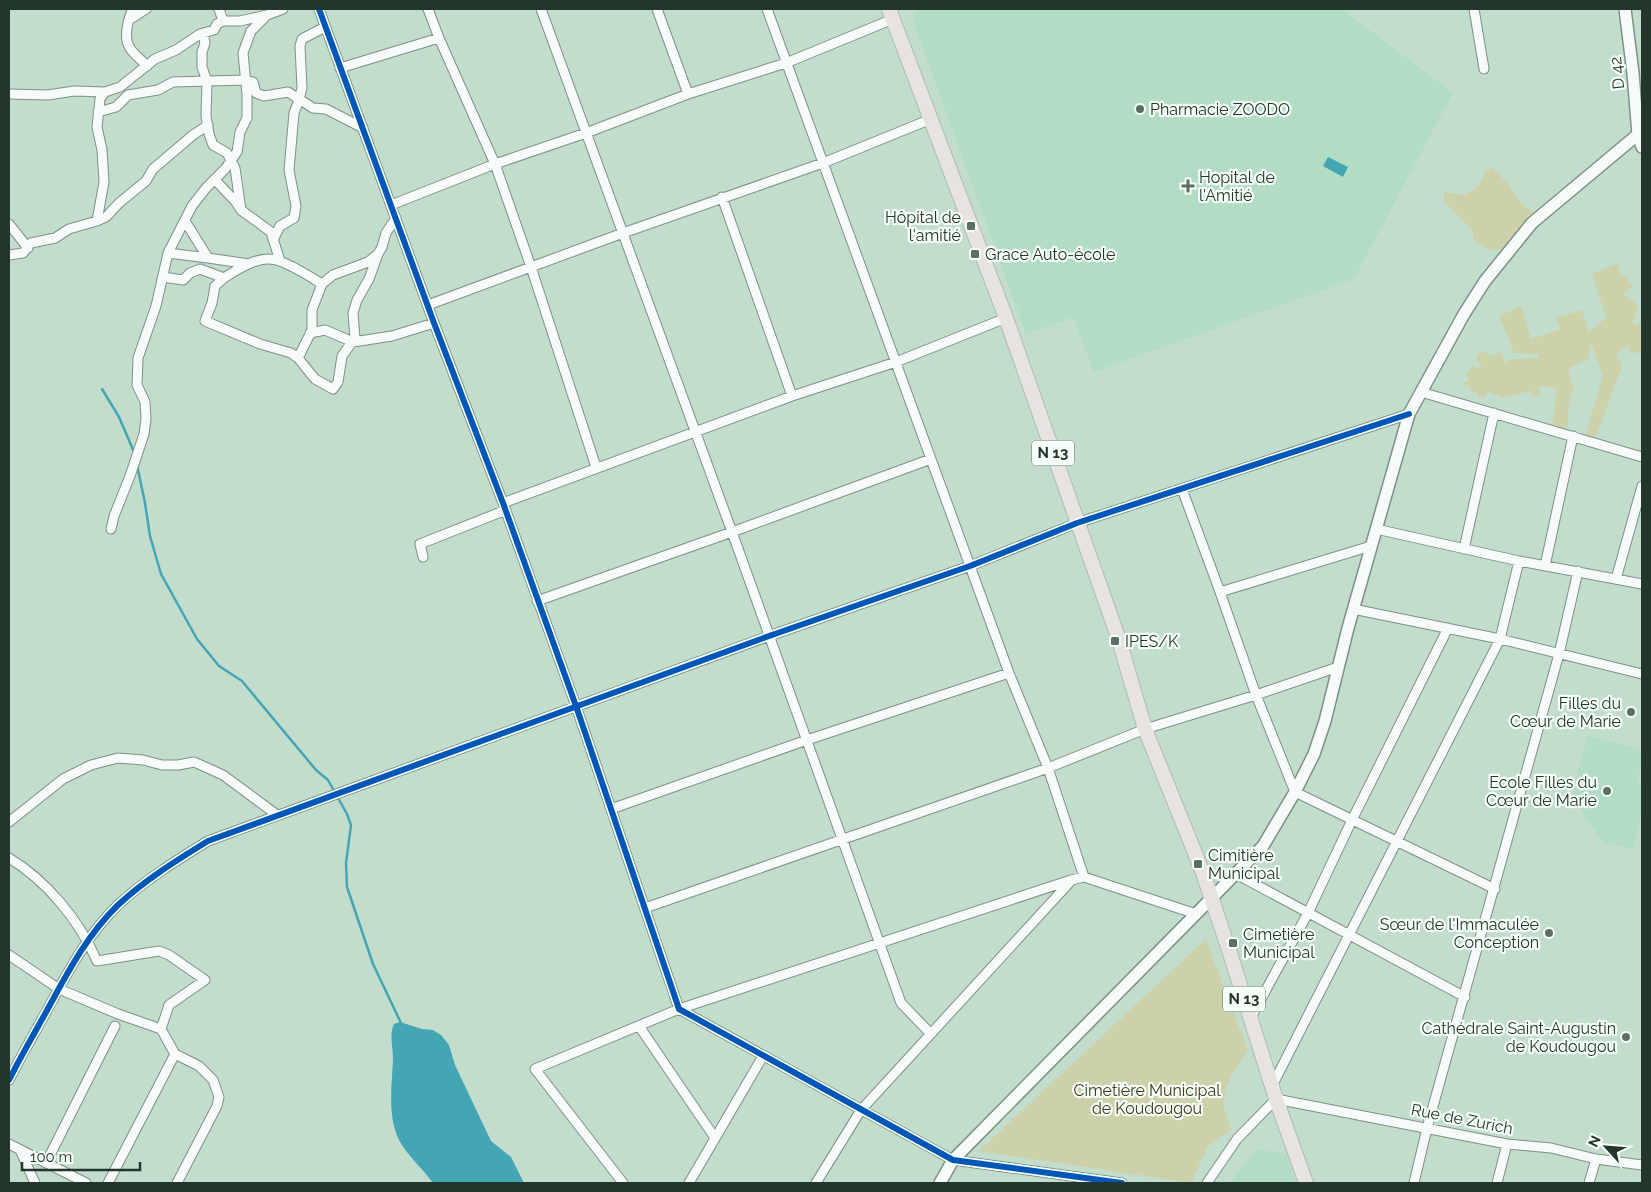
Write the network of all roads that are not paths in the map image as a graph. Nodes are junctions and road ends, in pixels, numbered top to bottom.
1 (133, 9) edge
2 (146, 9) edge
3 (219, 9) edge
4 (283, 9) edge
5 (318, 9) edge
6 (428, 9) edge
7 (542, 9) edge
8 (657, 9) edge
9 (767, 9) edge
10 (1474, 9) edge
11 (1625, 9) edge
12 (891, 14) edge
13 (267, 15) junction
14 (130, 20) junction
15 (223, 21) junction
16 (325, 28) junction
17 (203, 34) junction
18 (439, 38) junction
19 (786, 63) junction
20 (147, 66) junction
21 (340, 68) junction
22 (1484, 69) dead end
23 (246, 80) junction
24 (206, 81) junction
25 (105, 92) junction
26 (9, 94) edge
27 (688, 94) junction
28 (300, 100) junction
29 (98, 112) junction
30 (931, 119) junction
31 (208, 125) junction
32 (363, 128) junction
33 (586, 133) junction
34 (1642, 142) edge
35 (231, 159) junction
36 (823, 163) junction
37 (495, 164) junction
38 (215, 180) junction
39 (722, 197) junction
40 (391, 205) junction
41 (241, 210) junction
42 (396, 218) junction
43 (97, 221) junction
44 (185, 221) junction
45 (9, 224) edge
46 (623, 233) junction
47 (273, 240) junction
48 (28, 248) junction
49 (168, 253) junction
50 (378, 254) junction
51 (9, 255) edge
52 (208, 258) junction
53 (280, 261) junction
54 (249, 264) junction
55 (531, 268) junction
56 (163, 276) junction
57 (224, 278) junction
58 (322, 284) junction
59 (428, 305) junction
60 (1006, 318) junction
61 (434, 323) junction
62 (310, 333) junction
63 (353, 342) junction
64 (298, 358) junction
65 (896, 362) junction
66 (1421, 392) junction
67 (792, 396) junction
68 (1494, 413) junction
69 (1409, 414) junction
70 (695, 431) junction
71 (1573, 436) junction
72 (1642, 456) edge
73 (931, 460) junction
74 (596, 467) junction
75 (1642, 486) edge
76 (1182, 489) junction
77 (504, 507) junction
78 (1077, 523) junction
79 (111, 529) dead end
80 (1376, 529) junction
81 (732, 532) junction
82 (1372, 546) junction
83 (1464, 549) junction
84 (423, 557) dead end
85 (1519, 561) junction
86 (970, 566) junction
87 (1545, 566) junction
88 (1578, 571) junction
89 (1616, 579) junction
90 (1642, 584) edge
91 (1220, 592) junction
92 (537, 601) junction
93 (1353, 609) junction
94 (1448, 628) junction
95 (769, 636) junction
96 (1500, 639) junction
97 (1559, 654) junction
98 (1338, 667) junction
99 (1009, 673) junction
100 (1642, 674) edge
101 (1256, 695) junction
102 (576, 706) junction
103 (1145, 729) junction
104 (807, 740) junction
105 (1048, 768) junction
106 (1295, 792) junction
107 (611, 809) junction
108 (277, 815) junction
109 (1352, 820) junction
110 (9, 822) edge
111 (843, 839) junction
112 (1397, 842) junction
113 (9, 858) edge
114 (1236, 874) junction
115 (1084, 877) junction
116 (1071, 880) junction
117 (1494, 889) junction
118 (1211, 899) junction
119 (645, 908) junction
120 (1308, 913) junction
121 (1196, 914) junction
122 (1350, 935) junction
123 (88, 940) junction
124 (880, 943) junction
125 (9, 955) edge
126 (59, 989) junction
127 (1464, 997) junction
128 (679, 1009) junction
129 (1250, 1019) junction
130 (115, 1026) dead end
131 (639, 1026) junction
132 (161, 1029) junction
133 (931, 1034) junction
134 (175, 1054) junction
135 (763, 1056) junction
136 (9, 1057) edge
137 (18, 1063) junction
138 (9, 1080) edge
139 (1274, 1092) junction
140 (861, 1110) junction
141 (1427, 1128) junction
142 (715, 1138) junction
143 (9, 1144) edge
144 (1507, 1144) junction
145 (20, 1150) junction
146 (1596, 1159) junction
147 (953, 1160) junction
148 (46, 1163) junction
149 (1642, 1165) edge
150 (946, 1178) edge
151 (34, 1183) edge
152 (86, 1183) edge
153 (108, 1183) edge
154 (177, 1183) edge
155 (623, 1183) edge
156 (688, 1183) edge
157 (816, 1183) edge
158 (940, 1183) edge
159 (1122, 1183) edge
160 (1207, 1183) edge
161 (1306, 1183) edge
162 (1414, 1183) edge
163 (1497, 1183) edge
164 (1589, 1183) edge

1 - 14 street
2 - 14 street
3 - 15 street
4 - 13 street
5 - 16 street
6 - 18 street
7 - 33 street
8 - 27 street
9 - 19 street
10 - 22 street
11 - 34 street, D 42 / D 42
12 - 19 street
12 - 30 main road, N 13
13 - 15 street
13 - 23 street
14 - 20 street
15 - 17 street
16 - 21 street
16 - 28 street
17 - 20 street
17 - 24 street
18 - 21 street
18 - 37 street
19 - 27 street
19 - 36 street
20 - 25 street
21 - 32 street
23 - 24 street
23 - 28 street
23 - 35 street
24 - 29 street
24 - 31 street
25 - 26 street
25 - 29 street
27 - 33 street
28 - 32 street
28 - 47 street
29 - 43 street
30 - 36 street
30 - 60 main road, N 13
31 - 35 street
31 - 43 street
32 - 40 street
33 - 37 street
33 - 46 street
34 - 66 street
35 - 38 street
35 - 41 street
36 - 39 street
36 - 65 street
37 - 40 street
37 - 55 street
38 - 41 street
38 - 44 street
39 - 46 street
39 - 67 street
40 - 42 street
41 - 47 street
42 - 50 street
42 - 59 street
43 - 48 street
44 - 49 street
44 - 52 street
45 - 48 street
46 - 55 street
46 - 70 street
47 - 53 street
48 - 51 street
49 - 52 street
49 - 56 street
50 - 58 street
50 - 63 street
52 - 54 street
53 - 54 street
53 - 58 street
54 - 57 street
55 - 59 street
55 - 74 street
56 - 57 street
56 - 79 street
57 - 64 street
58 - 62 street
59 - 61 street
60 - 65 street
60 - 78 main road, N 13
61 - 63 street
61 - 77 street
62 - 63 street
62 - 64 street
63 - 64 street
65 - 67 street
65 - 73 street
66 - 68 street
66 - 69 street
67 - 70 street
68 - 71 street
68 - 83 street
69 - 76 street
69 - 80 street
70 - 74 street
70 - 81 street
71 - 72 street
71 - 87 street
73 - 81 street
73 - 86 street
74 - 77 street
75 - 89 street
76 - 78 street
76 - 91 street
77 - 84 street
77 - 92 street
78 - 86 street
78 - 103 main road, N 13
80 - 82 street
80 - 83 street
81 - 92 street
81 - 95 street
82 - 91 street
82 - 93 street
83 - 85 street
85 - 87 street
85 - 96 street
86 - 95 street
86 - 99 street
87 - 88 street
88 - 89 street
88 - 97 street
89 - 90 street
91 - 101 street
92 - 102 street
93 - 94 street
93 - 98 street
94 - 96 street
94 - 109 street
95 - 102 street
95 - 104 street
96 - 97 street
96 - 112 street
97 - 100 street
97 - 117 street
98 - 101 street
98 - 106 street
99 - 104 street
99 - 105 street
101 - 103 street
101 - 106 street
102 - 107 street
102 - 108 street
103 - 105 street
103 - 118 main road, N 13
104 - 107 street
104 - 111 street
105 - 111 street
105 - 115 street
106 - 109 street
106 - 114 street
107 - 119 street
108 - 110 street
108 - 123 street
109 - 112 street
109 - 120 street
111 - 119 street
111 - 124 street
112 - 117 street
112 - 122 street
113 - 123 street
114 - 118 street
114 - 120 street
115 - 116 street
115 - 121 street
116 - 124 street
116 - 133 street
117 - 127 street
118 - 121 street
118 - 129 main road, N 13
119 - 128 street
120 - 122 street
120 - 129 street
121 - 147 street
122 - 127 street
122 - 139 street
123 - 126 street
123 - 132 street
124 - 128 street
124 - 133 street
125 - 126 street
126 - 132 street
126 - 137 street
127 - 141 street
128 - 131 street
128 - 135 street
129 - 139 main road, N 13
130 - 148 street
131 - 142 street
131 - 155 street
132 - 134 street
133 - 140 street
134 - 153 street
134 - 154 street
135 - 140 street
135 - 142 street
136 - 137 street
137 - 138 street
139 - 141 street, Rue de Zurich
139 - 160 street
139 - 161 main road, N 13
140 - 147 street
140 - 157 street
141 - 144 street, Rue de Zurich
141 - 162 street
142 - 156 street
143 - 145 street
144 - 146 street, Rue de Zurich
144 - 163 street
145 - 148 street
145 - 151 street
146 - 149 street, Rue de Zurich
146 - 164 street
147 - 150 street
147 - 159 street
148 - 152 street
150 - 158 street

